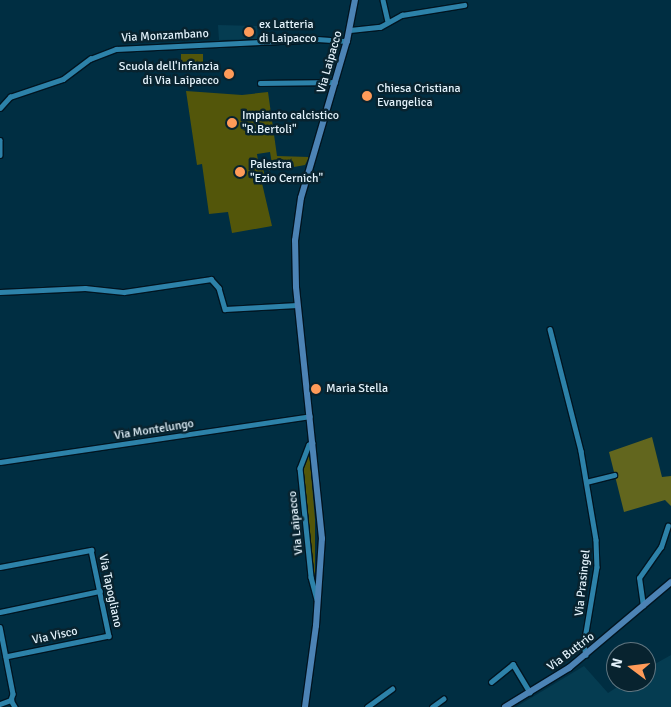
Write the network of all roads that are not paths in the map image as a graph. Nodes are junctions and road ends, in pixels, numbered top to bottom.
1 (355, 0) edge
2 (383, 0) edge
3 (464, 5) dead end
4 (388, 21) junction
5 (350, 30) junction
6 (347, 42) junction
7 (335, 82) junction
8 (260, 83) dead end
9 (0, 108) edge
10 (0, 140) edge
11 (0, 155) edge
12 (0, 292) edge
13 (298, 305) junction
14 (550, 329) dead end
15 (310, 416) junction
16 (314, 443) junction
17 (0, 462) edge
18 (614, 475) dead end
19 (586, 482) junction
20 (668, 526) dead end
21 (0, 567) edge
22 (671, 582) edge
23 (100, 590) junction
24 (318, 605) junction
25 (643, 606) junction
26 (0, 612) edge
27 (0, 627) edge
28 (109, 636) joint
29 (586, 655) junction
30 (6, 657) junction
31 (491, 682) dead end
32 (392, 689) dead end
33 (530, 692) junction
34 (443, 699) dead end
35 (11, 700) junction
36 (0, 704) edge
37 (15, 707) edge
38 (305, 707) edge
39 (367, 707) edge
40 (432, 707) edge
41 (504, 707) edge

1 - 5 street, Via Laipacco
2 - 4 street
3 - 4 street
4 - 5 street
5 - 6 street, Via Laipacco
6 - 7 street, Via Laipacco
6 - 9 street, Via Monzambano
7 - 8 street
7 - 13 street, Via Laipacco
10 - 11 street
12 - 13 street
13 - 15 street, Via Laipacco
14 - 19 street, Via Prasingel
15 - 16 street, Via Laipacco
15 - 17 street, Via Montelungo
16 - 24 street, Via Laipacco
16 - 24 street, Via Laipacco
18 - 19 street
19 - 29 street, Via Prasingel
20 - 25 street
21 - 23 street, Via Tapogliano
22 - 25 street, Via Buttrio
23 - 26 street
23 - 28 street, Via Tapogliano
24 - 38 street, Via Laipacco
25 - 29 street, Via Buttrio
27 - 30 street
28 - 30 street, Via Visco
29 - 33 street, Via Buttrio
30 - 35 street
31 - 33 street
32 - 39 street
33 - 41 street, Via Buttrio
34 - 40 street
35 - 36 street
35 - 37 street

